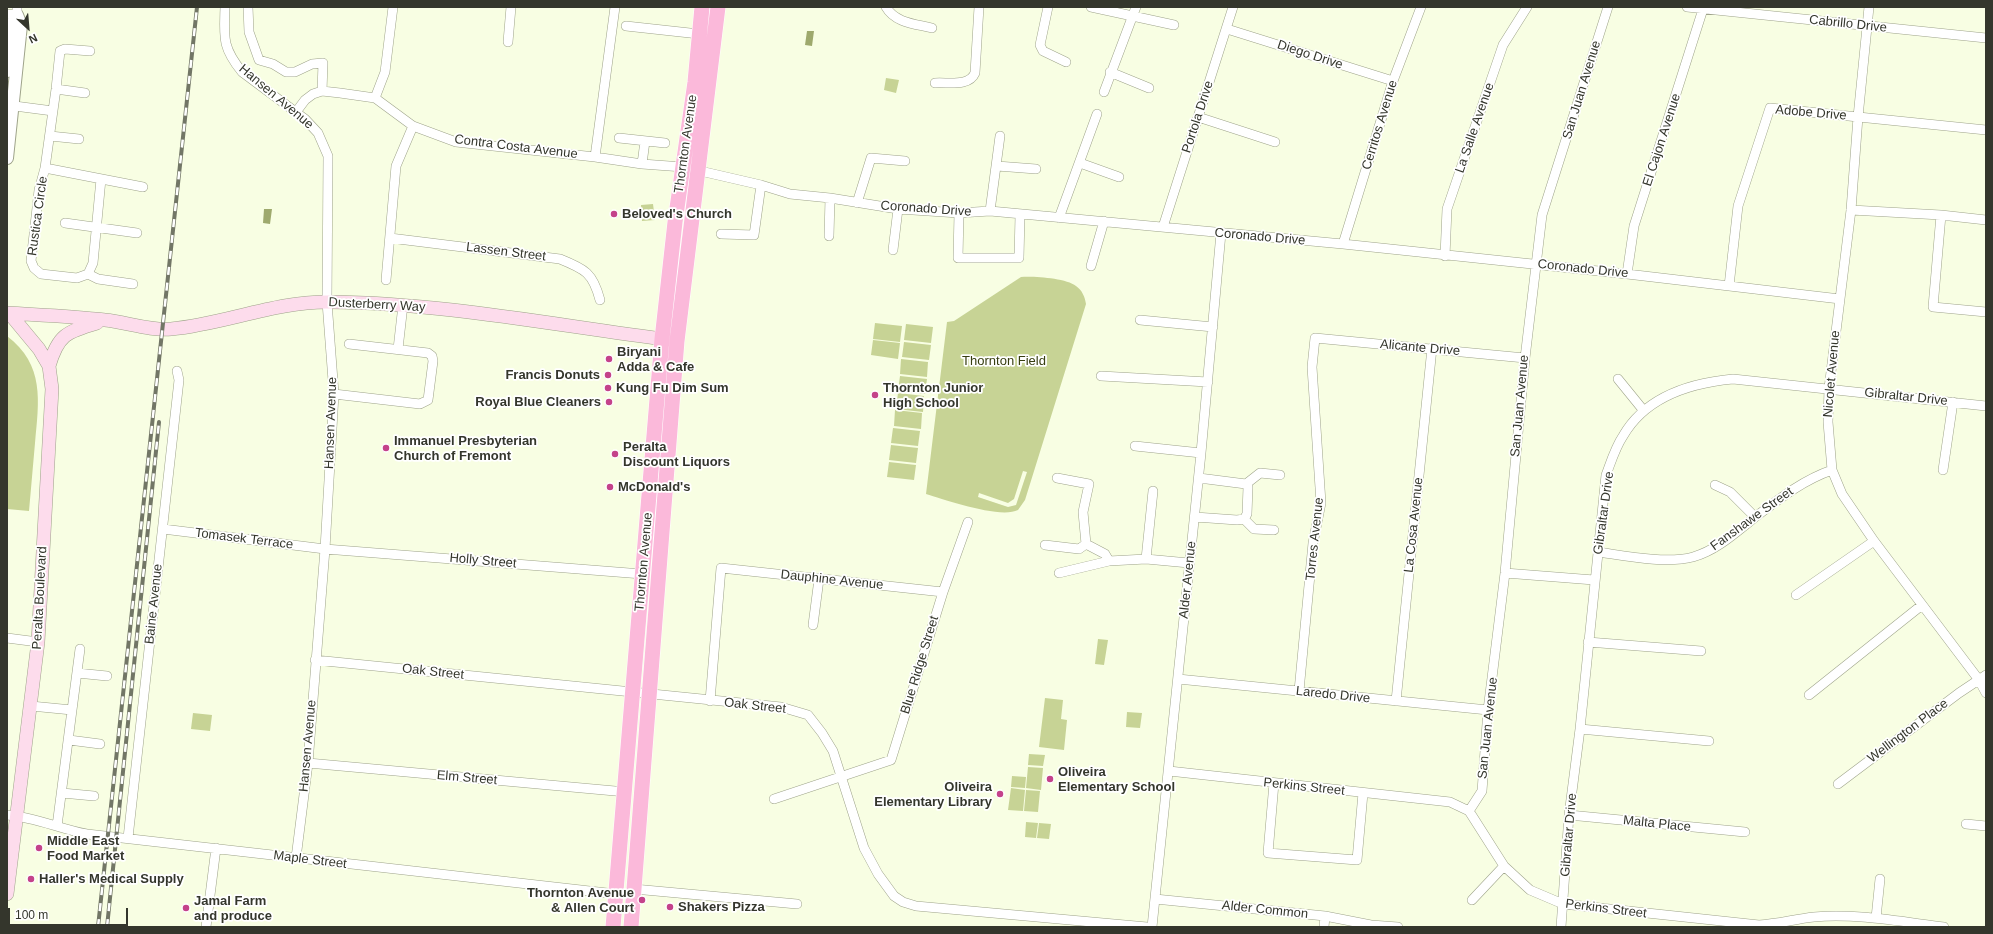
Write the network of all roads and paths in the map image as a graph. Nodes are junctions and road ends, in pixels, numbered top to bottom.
1 (225, 7) edge
2 (248, 7) edge
3 (393, 7) edge
4 (511, 7) edge
5 (615, 7) edge
6 (702, 7) edge
7 (718, 7) edge
8 (886, 7) edge
9 (979, 7) edge
10 (1048, 7) edge
11 (1136, 7) edge
12 (1233, 7) edge
13 (1421, 7) edge
14 (1527, 7) edge
15 (1608, 7) edge
16 (1687, 7) edge
17 (1869, 7) edge
18 (1091, 8) edge
19 (1703, 9) junction
20 (14, 12) edge
21 (1133, 16) junction
22 (1174, 25) dead end
23 (626, 26) dead end
24 (1867, 26) junction
25 (932, 28) dead end
26 (1226, 29) junction
27 (699, 34) junction
28 (1986, 38) edge
29 (508, 42) dead end
30 (90, 51) dead end
31 (1066, 62) dead end
32 (7, 71) edge
33 (1110, 72) junction
34 (1393, 81) junction
35 (935, 83) dead end
36 (1149, 88) dead end
37 (56, 89) junction
38 (322, 91) junction
39 (1104, 92) dead end
40 (85, 93) dead end
41 (375, 98) junction
42 (10, 105) edge
43 (53, 111) junction
44 (296, 112) junction
45 (1097, 114) dead end
46 (1858, 117) junction
47 (1198, 118) junction
48 (413, 126) junction
49 (1986, 130) edge
50 (50, 136) junction
51 (1000, 136) dead end
52 (79, 138) dead end
53 (620, 138) dead end
54 (645, 141) junction
55 (1275, 142) dead end
56 (665, 143) dead end
57 (595, 157) junction
58 (7, 158) edge
59 (906, 161) dead end
60 (1080, 163) junction
61 (642, 164) junction
62 (997, 166) junction
63 (45, 168) junction
64 (691, 169) junction
65 (1036, 169) dead end
66 (1119, 177) dead end
67 (101, 179) junction
68 (761, 185) junction
69 (142, 187) dead end
70 (830, 198) junction
71 (857, 203) junction
72 (898, 209) junction
73 (1850, 210) junction
74 (990, 211) junction
75 (959, 213) junction
76 (1020, 214) junction
77 (1941, 215) junction
78 (1059, 218) junction
79 (1986, 220) edge
80 (1104, 221) junction
81 (65, 223) dead end
82 (1163, 227) junction
83 (96, 228) junction
84 (137, 233) dead end
85 (1221, 233) junction
86 (721, 234) dead end
87 (829, 236) dead end
88 (390, 238) junction
89 (1344, 244) junction
90 (893, 250) dead end
91 (1445, 256) junction
92 (1535, 265) junction
93 (1091, 266) dead end
94 (88, 274) junction
95 (1627, 274) junction
96 (386, 280) dead end
97 (133, 284) dead end
98 (1729, 286) junction
99 (1840, 299) junction
100 (600, 300) dead end
101 (327, 302) junction
102 (403, 305) junction
103 (1986, 312) edge
104 (8, 314) edge
105 (105, 320) junction
106 (1140, 320) dead end
107 (1213, 327) junction
108 (1316, 338) joint
109 (662, 339) junction
110 (677, 341) junction
111 (349, 344) dead end
112 (1432, 348) junction
113 (398, 349) junction
114 (1525, 358) junction
115 (49, 366) junction
116 (177, 371) dead end
117 (1101, 376) dead end
118 (1618, 378) dead end
119 (1208, 382) junction
120 (1829, 388) junction
121 (334, 394) junction
122 (1953, 402) junction
123 (1986, 406) edge
124 (1644, 411) junction
125 (1135, 446) dead end
126 (1202, 453) junction
127 (1832, 470) junction
128 (1943, 470) dead end
129 (1280, 475) dead end
130 (1057, 478) dead end
131 (1199, 478) junction
132 (1246, 484) junction
133 (1715, 485) dead end
134 (1153, 491) dead end
135 (1195, 517) junction
136 (1755, 517) junction
137 (1244, 519) junction
138 (968, 522) dead end
139 (163, 529) junction
140 (1274, 530) dead end
141 (1874, 541) junction
142 (1086, 544) junction
143 (1045, 545) dead end
144 (325, 549) junction
145 (1598, 552) junction
146 (1146, 559) junction
147 (1109, 561) junction
148 (1189, 563) junction
149 (1059, 573) dead end
150 (642, 574) junction
151 (1505, 574) junction
152 (819, 579) junction
153 (1594, 580) junction
154 (943, 592) junction
155 (1796, 595) dead end
156 (1922, 604) junction
157 (812, 625) dead end
158 (7, 638) edge
159 (38, 642) junction
160 (1588, 642) junction
161 (80, 649) dead end
162 (1700, 651) dead end
163 (316, 660) junction
164 (76, 673) junction
165 (107, 676) dead end
166 (1982, 677) edge
167 (1178, 679) junction
168 (634, 691) junction
169 (1298, 691) junction
170 (1986, 693) edge
171 (649, 695) junction
172 (1809, 695) dead end
173 (710, 701) junction
174 (1396, 701) junction
175 (32, 706) junction
176 (72, 710) junction
177 (1488, 710) junction
178 (1580, 730) junction
179 (69, 740) junction
180 (1709, 740) dead end
181 (100, 744) dead end
182 (308, 763) junction
183 (1169, 771) junction
184 (842, 776) junction
185 (1274, 783) junction
186 (1838, 784) dead end
187 (626, 792) junction
188 (62, 793) junction
189 (1363, 793) junction
190 (94, 796) dead end
191 (774, 799) dead end
192 (1469, 811) junction
193 (12, 815) edge
194 (1569, 815) junction
195 (1966, 824) dead end
196 (57, 826) junction
197 (1986, 826) edge
198 (1745, 832) dead end
199 (128, 838) junction
200 (216, 848) junction
201 (296, 858) junction
202 (1504, 866) junction
203 (1880, 879) dead end
204 (634, 889) junction
205 (7, 894) edge
206 (616, 894) junction
207 (1155, 899) junction
208 (1472, 900) dead end
209 (797, 904) dead end
210 (1563, 904) junction
211 (1325, 916) junction
212 (1876, 918) junction
213 (1371, 926) edge
214 (206, 927) edge
215 (613, 927) edge
216 (631, 927) edge
217 (1147, 927) edge
218 (1152, 927) edge
219 (1324, 927) edge
220 (1398, 927) edge
221 (1561, 927) edge
222 (1944, 927) edge

1 - 44 street, Hansen Avenue
2 - 38 street
3 - 41 street
4 - 29 street
5 - 57 street
6 - 27 main road, Thornton Avenue
7 - 64 main road, Thornton Avenue
8 - 25 street
9 - 35 street
10 - 31 street
11 - 21 street
12 - 26 street, Portola Drive
13 - 34 street, Cerritos Avenue
14 - 91 street, La Salle Avenue
15 - 92 street, San Juan Avenue
16 - 19 street, Cabrillo Drive
17 - 24 street, Nicolet Avenue
18 - 21 street
19 - 24 street, Cabrillo Drive
19 - 95 street, El Cajon Avenue
20 - 32 street
20 - 42 street
21 - 22 street
21 - 33 street
23 - 27 street
24 - 28 street, Cabrillo Drive
24 - 46 street, Nicolet Avenue
26 - 34 street, Diego Drive
26 - 47 street, Portola Drive
27 - 64 main road, Thornton Avenue
30 - 37 street, Rustica Circle
33 - 36 street
33 - 39 street
34 - 89 street, Cerritos Avenue
37 - 40 street
37 - 43 street, Rustica Circle
38 - 41 street, Contra Costa Avenue
38 - 44 street
41 - 48 street, Contra Costa Avenue
42 - 43 street
42 - 58 street
43 - 50 street, Rustica Circle
44 - 101 street, Hansen Avenue
45 - 60 street
46 - 49 street, Adobe Drive
46 - 73 street, Nicolet Avenue
46 - 98 street, Adobe Drive
47 - 55 street
47 - 82 street, Portola Drive
48 - 57 street, Contra Costa Avenue
48 - 88 street
50 - 52 street
50 - 63 street, Rustica Circle
51 - 62 street
53 - 54 street
54 - 56 street
54 - 61 street
57 - 61 street, Contra Costa Avenue
59 - 71 street
60 - 66 street
60 - 78 street
61 - 64 street, Contra Costa Avenue
62 - 65 street
62 - 74 street
63 - 67 street, Rustica Circle
63 - 94 street, Rustica Circle
64 - 68 street, Coronado Drive
64 - 109 main road, Thornton Avenue
64 - 110 main road, Thornton Avenue
67 - 69 street, Rustica Circle
67 - 83 street
68 - 70 street, Coronado Drive
68 - 86 street
70 - 71 street, Coronado Drive
70 - 87 street
71 - 72 street, Coronado Drive
72 - 75 street, Coronado Drive
72 - 90 street
73 - 77 street
73 - 99 street, Nicolet Avenue
74 - 75 street, Coronado Drive
74 - 76 street, Coronado Drive
75 - 76 street
76 - 78 street, Coronado Drive
77 - 79 street
77 - 103 street
78 - 80 street, Coronado Drive
80 - 82 street, Coronado Drive
80 - 93 street
81 - 83 street
82 - 85 street, Coronado Drive
83 - 84 street
83 - 94 street
85 - 89 street, Coronado Drive
85 - 107 street, Alder Avenue
88 - 96 street
88 - 100 street, Lassen Street
89 - 91 street, Coronado Drive
91 - 92 street, Coronado Drive
92 - 95 street, Coronado Drive
92 - 114 street, San Juan Avenue
94 - 97 street
95 - 98 street, Coronado Drive
98 - 99 street, Coronado Drive
99 - 120 street, Nicolet Avenue
101 - 102 main road, Dusterberry Way
101 - 105 main road, Dusterberry Way
101 - 121 street, Hansen Avenue
102 - 109 main road, Dusterberry Way
102 - 113 street
104 - 105 main road, Dusterberry Way
104 - 115 main road, Peralta Boulevard
105 - 115 main road
106 - 107 street
107 - 119 street, Alder Avenue
108 - 112 street, Alicante Drive
108 - 169 street, Torres Avenue
109 - 110 main road, Dusterberry Way
109 - 150 main road, Thornton Avenue
110 - 171 main road, Thornton Avenue
111 - 113 street
112 - 114 street, Alicante Drive
112 - 174 street, La Cosa Avenue
113 - 121 street
114 - 151 street, San Juan Avenue
115 - 159 main road, Peralta Boulevard
116 - 139 street, Baine Avenue
117 - 119 street
118 - 124 street
119 - 126 street, Alder Avenue
120 - 122 street, Gibraltar Drive
120 - 124 street, Gibraltar Drive
120 - 127 street, Nicolet Avenue
121 - 144 street, Hansen Avenue
122 - 123 street, Gibraltar Drive
122 - 128 street
124 - 145 street, Gibraltar Drive
125 - 126 street
126 - 131 street, Alder Avenue
127 - 136 street, Fanshawe Street
127 - 141 street, Nicolet Avenue
129 - 132 street
130 - 142 street
131 - 132 street
131 - 135 street, Alder Avenue
132 - 137 street
133 - 136 street
134 - 146 street
135 - 137 street
135 - 148 street, Alder Avenue
136 - 145 street, Fanshawe Street
137 - 140 street
138 - 154 street, Blue Ridge Street
139 - 144 street, Tomasek Terrace
139 - 199 street, Baine Avenue
141 - 155 street
141 - 156 street, Nicolet Avenue
142 - 143 street
142 - 147 street
144 - 150 street, Holly Street
144 - 163 street, Hansen Avenue
145 - 153 street, Gibraltar Drive
146 - 147 street
146 - 148 street
147 - 149 street
148 - 167 street, Alder Avenue
150 - 168 main road, Thornton Avenue
151 - 153 street
151 - 177 street, San Juan Avenue
152 - 154 street, Dauphine Avenue
152 - 157 street
152 - 173 street, Dauphine Avenue
153 - 160 street, Gibraltar Drive
154 - 184 street, Blue Ridge Street
156 - 166 street, Nicolet Avenue
156 - 172 street
158 - 159 street
159 - 175 main road, Peralta Boulevard
160 - 162 street
160 - 178 street, Gibraltar Drive
161 - 164 street
163 - 168 street, Oak Street
163 - 182 street, Hansen Avenue
164 - 165 street
164 - 176 street
166 - 170 street, Nicolet Avenue
166 - 186 street, Wellington Place
167 - 169 street, Laredo Drive
167 - 183 street, Alder Avenue
168 - 171 street, Oak Street
168 - 187 main road, Thornton Avenue
169 - 174 street, Laredo Drive
171 - 173 street, Oak Street
171 - 204 main road, Thornton Avenue
173 - 184 street, Oak Street
174 - 177 street, Laredo Drive
175 - 176 street
175 - 193 main road, Peralta Boulevard
176 - 179 street
177 - 192 street, San Juan Avenue
178 - 180 street
178 - 194 street, Gibraltar Drive
179 - 181 street
179 - 188 street
182 - 187 street, Elm Street
182 - 201 street, Hansen Avenue
183 - 185 street, Perkins Street
183 - 207 street, Alder Avenue
184 - 191 street
184 - 217 street, Oak Street
185 - 189 street, Perkins Street
185 - 189 street
187 - 206 main road, Thornton Avenue
188 - 190 street
188 - 196 street
189 - 192 street, Perkins Street
192 - 202 street, Perkins Street
193 - 196 street, Maple Street
193 - 205 main road, Peralta Boulevard
194 - 198 street, Malta Place
194 - 210 street, Gibraltar Drive
195 - 197 street
196 - 199 street, Maple Street
199 - 200 street, Maple Street
200 - 201 street, Maple Street
200 - 214 street
201 - 206 street, Maple Street
202 - 208 street
202 - 210 street, Perkins Street
203 - 212 street
204 - 209 street
204 - 216 main road, Thornton Avenue
206 - 215 main road, Thornton Avenue
207 - 211 street, Alder Common
207 - 218 street, Alder Avenue
210 - 212 street, Perkins Street
210 - 221 street, Gibraltar Drive
211 - 213 street, Alder Common
211 - 219 street
212 - 222 street, Perkins Street
213 - 220 street, Alder Common

